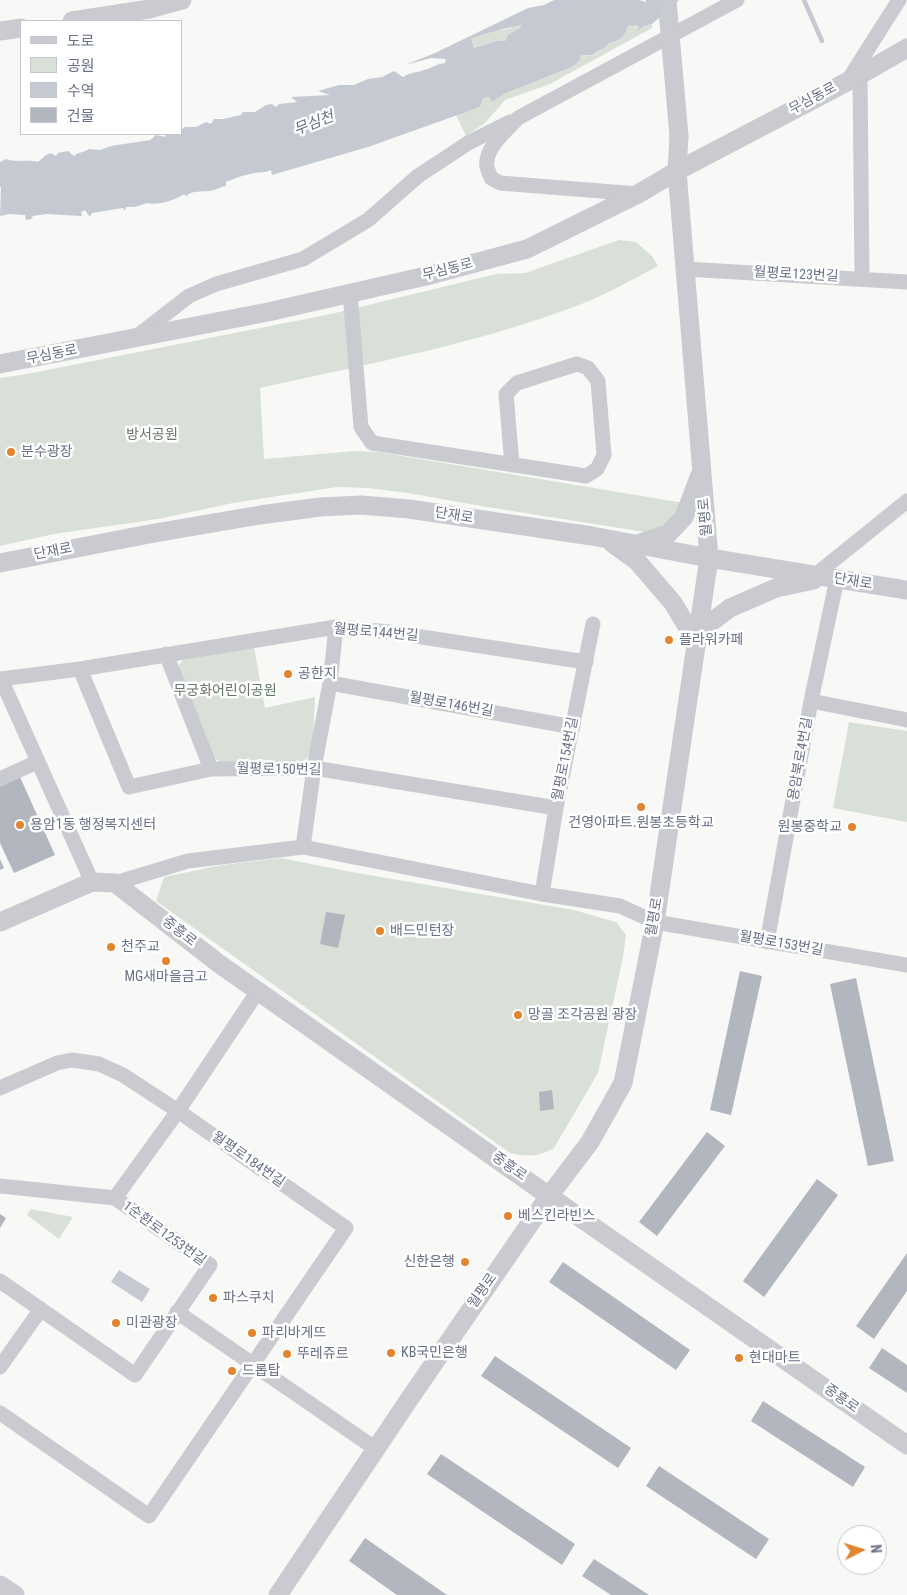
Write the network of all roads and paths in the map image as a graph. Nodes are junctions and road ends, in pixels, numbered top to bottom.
1 (182, 0) edge
2 (667, 0) edge
3 (738, 0) edge
4 (899, 0) edge
5 (78, 20) edge
6 (20, 28) edge
7 (0, 31) edge
8 (907, 48) edge
9 (854, 78) junction
10 (518, 118) junction
11 (677, 171) junction
12 (638, 194) junction
13 (685, 269) junction
14 (862, 279) junction
15 (907, 282) edge
16 (350, 293) junction
17 (132, 339) junction
18 (0, 364) edge
19 (512, 464) junction
20 (702, 469) junction
21 (907, 501) edge
22 (606, 539) junction
23 (636, 544) junction
24 (709, 558) junction
25 (0, 564) edge
26 (825, 577) junction
27 (907, 590) edge
28 (593, 624) dead end
29 (336, 627) junction
30 (698, 638) junction
31 (166, 654) junction
32 (586, 662) junction
33 (80, 668) junction
34 (0, 679) edge
35 (330, 683) junction
36 (811, 701) junction
37 (907, 720) edge
38 (573, 727) junction
39 (37, 762) junction
40 (314, 768) junction
41 (211, 769) junction
42 (0, 779) edge
43 (556, 808) junction
44 (302, 847) junction
45 (92, 882) junction
46 (115, 884) junction
47 (542, 894) junction
48 (0, 922) edge
49 (655, 922) junction
50 (768, 942) junction
51 (907, 965) edge
52 (258, 991) junction
53 (0, 1088) edge
54 (178, 1111) junction
55 (0, 1186) edge
56 (549, 1196) junction
57 (115, 1198) junction
58 (0, 1281) edge
59 (41, 1310) junction
60 (177, 1312) junction
61 (253, 1364) junction
62 (0, 1367) edge
63 (0, 1413) edge
64 (907, 1445) edge
65 (376, 1449) junction
66 (0, 1585) edge
67 (15, 1595) edge
68 (278, 1595) edge

1 - 5 street
2 - 11 street, 월평로, bridge
3 - 10 street
4 - 9 street
6 - 7 street
8 - 9 street, 무심동로
9 - 11 street, 무심동로
9 - 14 street
10 - 12 street
10 - 17 street
11 - 12 street, 무심동로
11 - 13 street, 월평로
12 - 16 street, 무심동로
13 - 14 street, 월평로123번길
13 - 20 street, 월평로
14 - 15 street, 월평로123번길
16 - 17 street, 무심동로
16 - 19 street
17 - 18 street, 무심동로
19 - 19 street
20 - 23 street
20 - 24 street, 월평로
21 - 26 street
22 - 23 street, 단재로
22 - 25 street, 단재로
22 - 30 street
23 - 24 street, 단재로
24 - 26 street, 단재로
24 - 30 street, 월평로
26 - 27 street, 단재로
26 - 30 street
26 - 36 street
28 - 32 street, 월평로154번길
29 - 31 street, 월평로144번길
29 - 32 street, 월평로144번길
29 - 35 street
30 - 49 street, 월평로
31 - 33 street, 월평로144번길
31 - 41 street
32 - 38 street, 월평로154번길
33 - 34 street, 월평로144번길
33 - 41 street, 월평로150번길
34 - 39 street
35 - 38 street, 월평로146번길
35 - 40 street
36 - 37 street, 용암북로4번길
36 - 50 street, 용암북로4번길
38 - 43 street, 월평로154번길
39 - 42 street
39 - 45 street
40 - 41 street, 월평로150번길
40 - 43 street, 월평로150번길
40 - 44 street
43 - 47 street, 월평로154번길
44 - 46 street, 월평로153번길
44 - 47 street, 월평로153번길
45 - 46 street
45 - 48 street
46 - 52 street, 중흥로
47 - 49 street, 월평로153번길
49 - 50 street, 월평로153번길
49 - 56 street, 월평로
50 - 51 street, 월평로153번길
52 - 54 street, 1순환로1253번길
52 - 56 street, 중흥로
53 - 54 street, 월평로184번길
54 - 57 street, 1순환로1253번길
54 - 61 street, 월평로184번길
55 - 57 street, 1순환로1253번길
56 - 64 street, 중흥로
56 - 65 street, 월평로
57 - 60 street, 1순환로1253번길
58 - 59 street, 1순환로1253번길
59 - 60 street, 1순환로1253번길
59 - 62 street
60 - 61 street
61 - 63 street, 월평로184번길
61 - 65 street
65 - 68 street, 월평로
66 - 67 street

